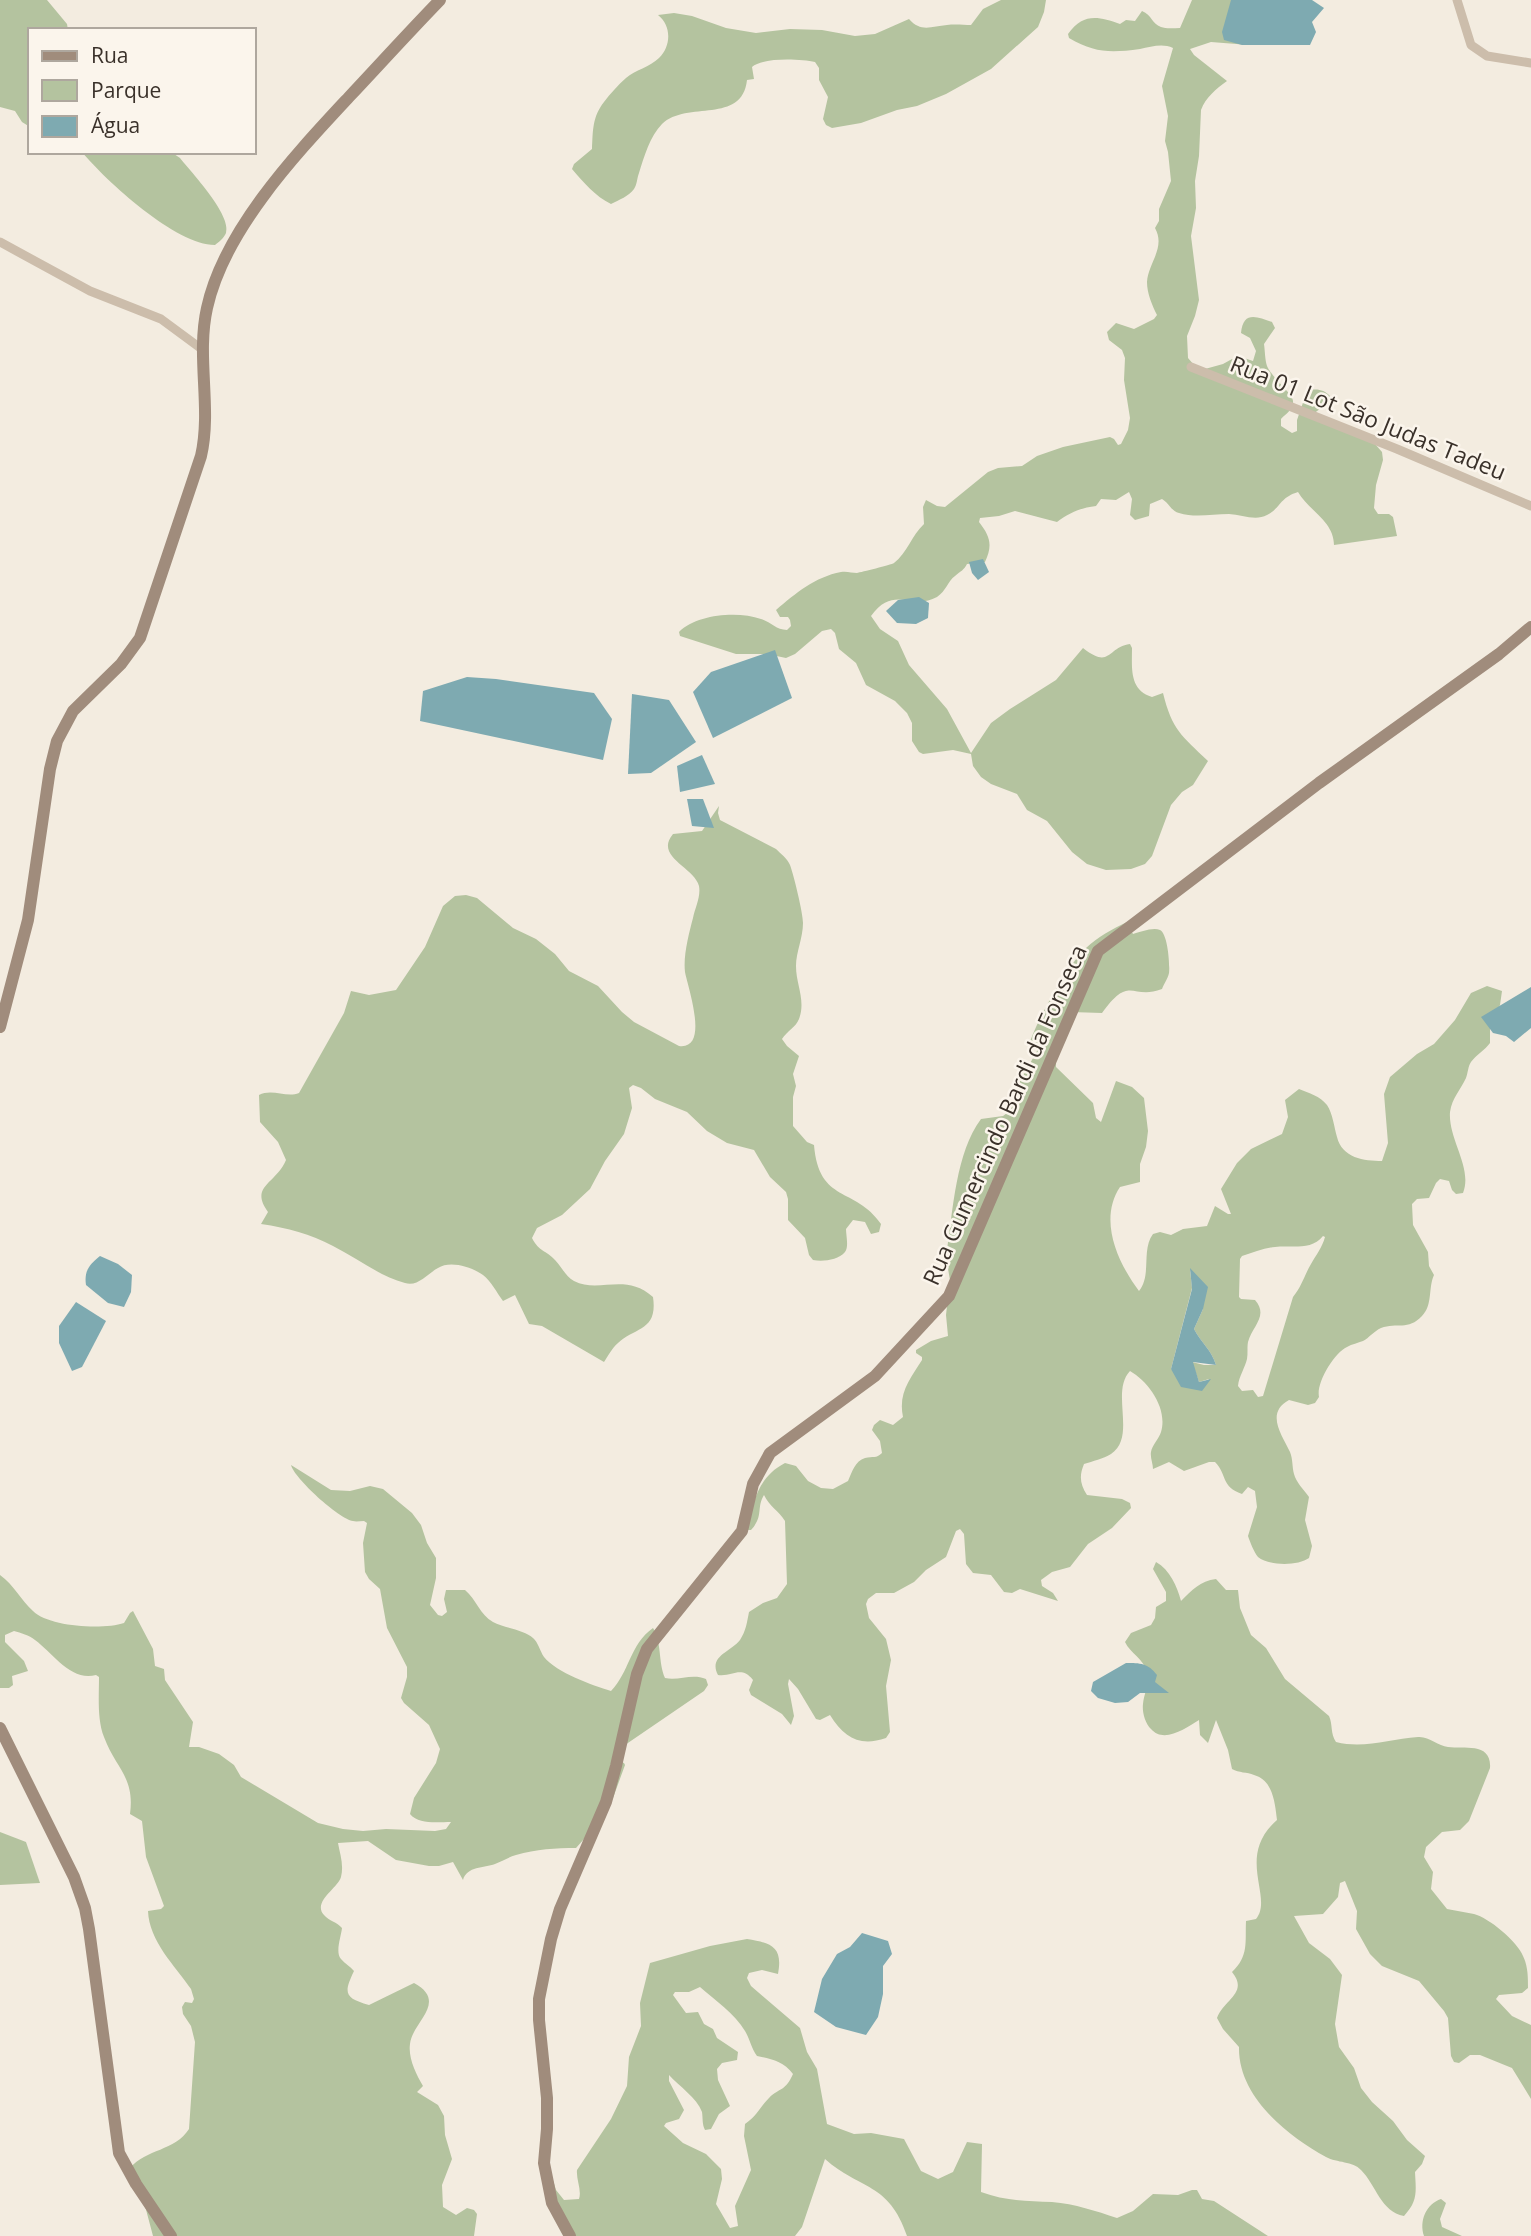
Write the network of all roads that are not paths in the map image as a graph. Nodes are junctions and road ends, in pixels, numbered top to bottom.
1 (440, 0) edge
2 (1457, 0) edge
3 (1531, 63) edge
4 (0, 242) edge
5 (203, 350) junction
6 (1191, 367) dead end
7 (1531, 506) edge
8 (1531, 626) edge
9 (0, 1027) edge
10 (0, 1728) edge
11 (171, 2236) edge
12 (570, 2236) edge

1 - 5 street
2 - 3 street
4 - 5 street
5 - 9 street
6 - 7 street, Rua 01 Lot São Judas Tadeu
8 - 12 street, Rua Gumercindo Bardi da Fonseca
10 - 11 street

